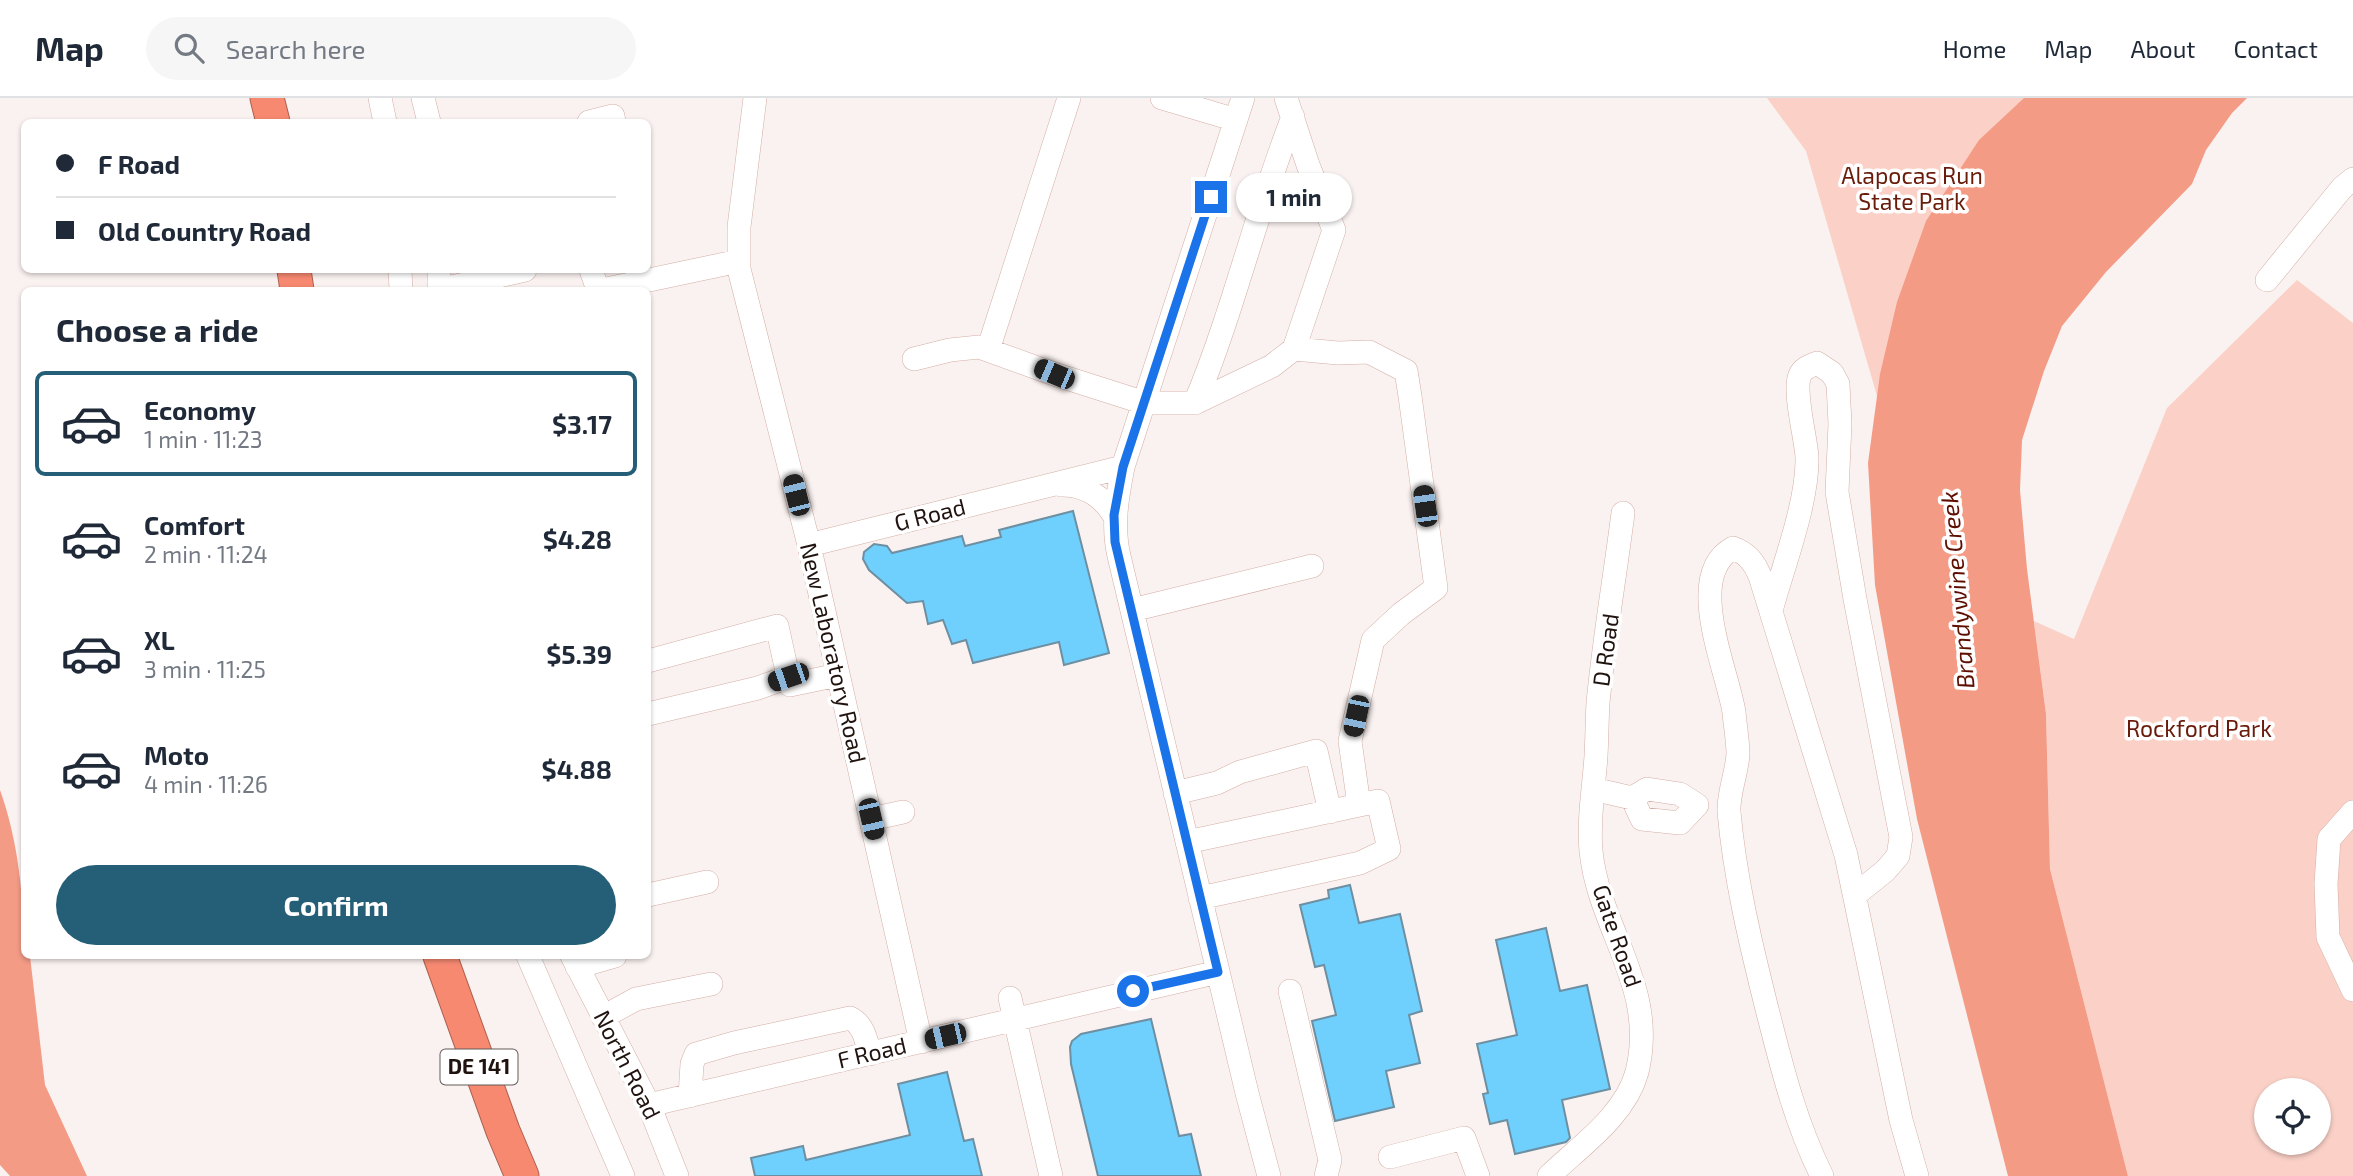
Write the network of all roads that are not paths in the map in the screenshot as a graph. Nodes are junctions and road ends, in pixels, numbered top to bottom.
1 (270, 98) edge
2 (380, 98) edge
3 (423, 98) edge
4 (755, 98) edge
5 (1069, 98) edge
6 (1162, 98) edge
7 (1243, 98) edge
8 (1290, 108) edge
9 (273, 119) edge
10 (384, 119) edge
11 (428, 119) edge
12 (1236, 120) junction
13 (2353, 178) edge
14 (738, 261) junction
15 (512, 273) edge
16 (2267, 280) dead end
17 (452, 287) edge
18 (614, 287) edge
19 (1294, 349) junction
20 (988, 350) junction
21 (914, 359) dead end
22 (1145, 403) junction
23 (1195, 403) junction
24 (1123, 467) junction
25 (1052, 485) junction
26 (1623, 513) dead end
27 (1114, 515) junction
28 (809, 545) junction
29 (1312, 566) dead end
30 (1132, 610) junction
31 (1771, 611) junction
32 (654, 659) edge
33 (838, 675) junction
34 (788, 677) junction
35 (651, 713) edge
36 (1593, 789) junction
37 (1175, 793) junction
38 (1359, 806) junction
39 (1729, 808) junction
40 (903, 812) dead end
41 (1330, 812) junction
42 (2353, 812) edge
43 (871, 819) junction
44 (1187, 842) junction
45 (707, 882) dead end
46 (651, 894) edge
47 (1855, 895) junction
48 (1200, 898) junction
49 (441, 959) edge
50 (529, 959) edge
51 (575, 961) edge
52 (1218, 972) junction
53 (711, 984) dead end
54 (2353, 990) edge
55 (1290, 991) dead end
56 (1013, 1009) junction
57 (603, 1017) junction
58 (921, 1042) junction
59 (870, 1054) junction
60 (690, 1096) junction
61 (649, 1105) junction
62 (1390, 1157) dead end
63 (522, 1176) edge
64 (623, 1176) edge
65 (677, 1176) edge
66 (1051, 1176) edge
67 (1269, 1176) edge
68 (1326, 1176) edge
69 (1478, 1176) edge
70 (1549, 1176) edge
71 (1822, 1176) edge
72 (1917, 1176) edge

1 - 9 highway
2 - 10 street
3 - 11 street
4 - 14 street, New Laboratory Road
5 - 20 street
6 - 12 street
7 - 12 street
8 - 19 street
8 - 23 street
12 - 22 street
13 - 16 street
14 - 18 street
14 - 28 street, New Laboratory Road
15 - 17 street
19 - 23 street
19 - 38 street
20 - 21 street
20 - 22 street
22 - 23 street
22 - 24 street
24 - 25 street, G Road
24 - 27 street
25 - 27 street
25 - 28 street, G Road
26 - 36 street, D Road
27 - 30 street
28 - 33 street, New Laboratory Road
29 - 30 street
30 - 37 street
31 - 39 street
31 - 47 street
31 - 47 street
32 - 34 street
33 - 34 street
33 - 43 street, New Laboratory Road
34 - 35 street
36 - 39 street
36 - 70 street, Gate Road
37 - 41 street
37 - 44 street
38 - 41 street
38 - 48 street
39 - 71 street
40 - 43 street
41 - 44 street
42 - 54 street
43 - 58 street, New Laboratory Road
44 - 48 street
45 - 46 street
47 - 72 street
48 - 52 street
49 - 63 highway, DE 141
50 - 64 street
51 - 57 street, North Road
52 - 56 street, F Road
52 - 67 street
53 - 57 street
55 - 68 street
56 - 58 street, F Road
56 - 66 street
57 - 61 street, North Road
58 - 59 street, F Road
59 - 60 street, F Road
59 - 60 street
60 - 61 street, F Road
61 - 65 street, North Road
62 - 69 street

